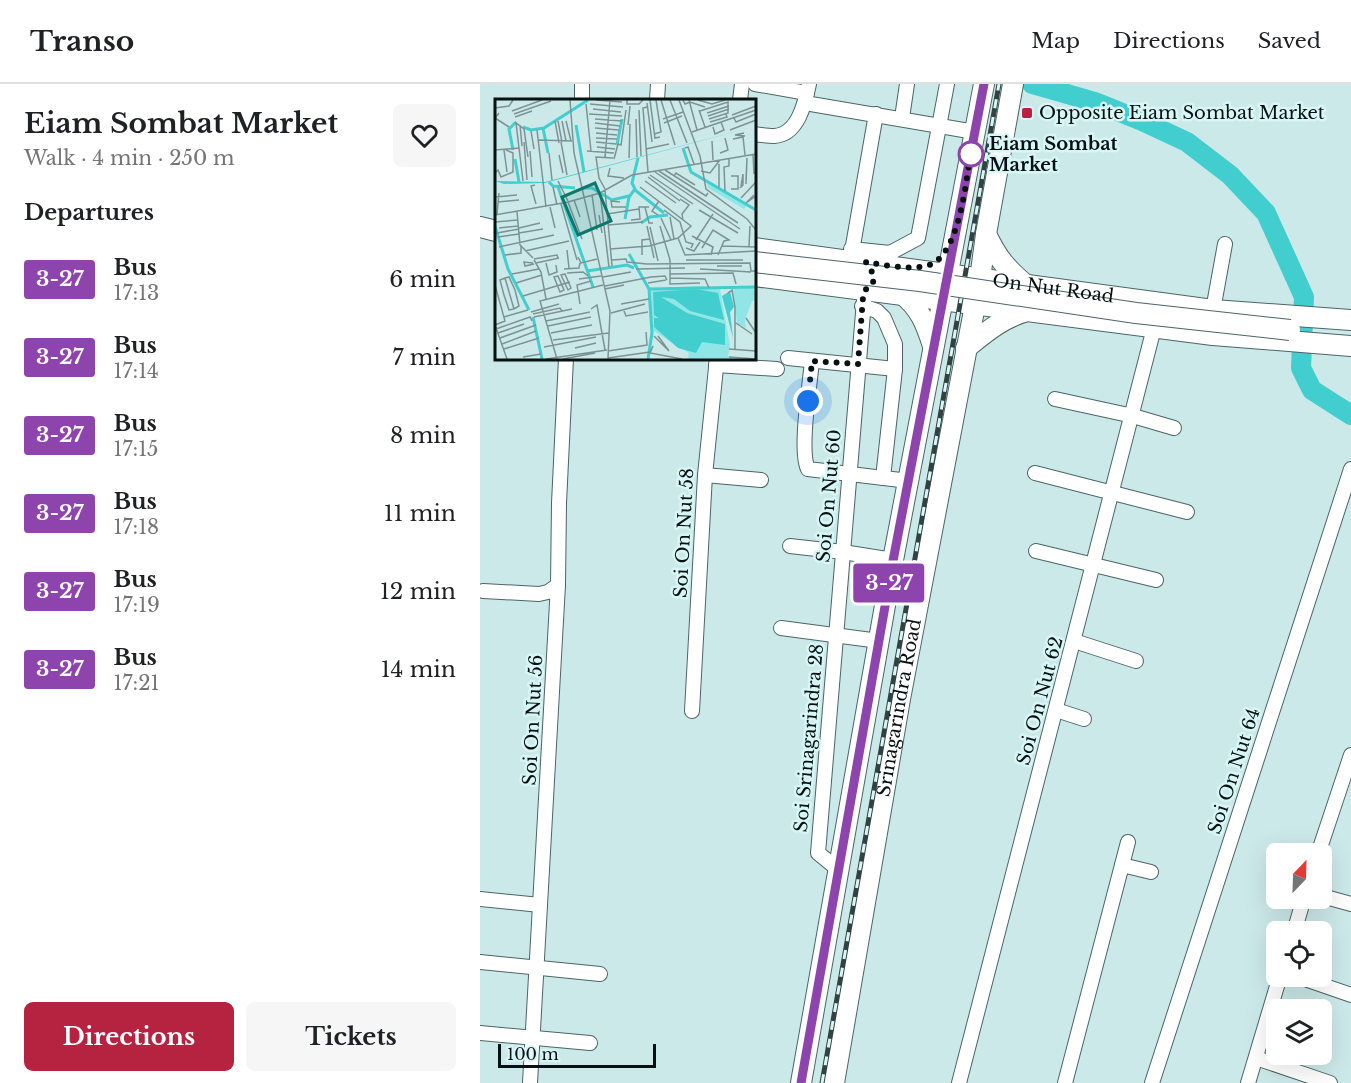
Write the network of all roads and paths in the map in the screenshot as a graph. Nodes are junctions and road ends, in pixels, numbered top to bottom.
1 (658, 84) edge
2 (742, 84) edge
3 (755, 84) edge
4 (908, 84) edge
5 (947, 84) edge
6 (1013, 84) edge
7 (982, 92) edge
8 (807, 93) edge
9 (657, 99) edge
10 (740, 99) edge
11 (876, 114) junction
12 (902, 118) junction
13 (939, 125) junction
14 (975, 132) junction
15 (756, 134) edge
16 (957, 228) junction
17 (986, 234) junction
18 (1225, 244) dead end
19 (756, 248) edge
20 (856, 257) junction
21 (756, 262) edge
22 (907, 268) junction
23 (948, 274) junction
24 (756, 276) edge
25 (980, 279) junction
26 (1027, 286) junction
27 (1069, 292) junction
28 (902, 294) junction
29 (863, 298) junction
30 (944, 300) junction
31 (975, 303) junction
32 (1213, 310) junction
33 (1027, 312) junction
34 (1065, 316) junction
35 (1154, 328) junction
36 (1350, 333) edge
37 (933, 348) junction
38 (966, 348) junction
39 (788, 358) dead end
40 (566, 360) edge
41 (812, 361) junction
42 (716, 362) edge
43 (858, 364) junction
44 (777, 369) dead end
45 (895, 369) junction
46 (1055, 399) dead end
47 (1133, 416) junction
48 (1174, 428) dead end
49 (1351, 469) edge
50 (1035, 473) dead end
51 (705, 475) junction
52 (849, 475) junction
53 (883, 478) junction
54 (761, 480) dead end
55 (909, 481) junction
56 (1113, 491) junction
57 (1186, 512) dead end
58 (790, 546) dead end
59 (1036, 551) dead end
60 (843, 552) junction
61 (893, 561) junction
62 (1094, 565) junction
63 (1156, 580) dead end
64 (558, 585) junction
65 (483, 591) dead end
66 (781, 628) dead end
67 (836, 634) junction
68 (879, 641) junction
69 (1074, 641) junction
70 (1136, 661) dead end
71 (1056, 710) junction
72 (692, 711) dead end
73 (1084, 719) dead end
74 (1351, 755) edge
75 (1128, 842) dead end
76 (1322, 843) edge
77 (1122, 864) junction
78 (840, 871) junction
79 (1151, 872) dead end
80 (1332, 899) edge
81 (480, 900) edge
82 (1351, 904) edge
83 (540, 905) junction
84 (480, 962) edge
85 (537, 968) junction
86 (600, 974) dead end
87 (1277, 987) edge
88 (1328, 987) edge
89 (1351, 995) edge
90 (480, 1033) edge
91 (533, 1039) junction
92 (590, 1043) dead end
93 (1256, 1058) junction
94 (530, 1083) edge
95 (801, 1083) edge
96 (834, 1083) edge
97 (958, 1083) edge
98 (1065, 1083) edge
99 (1152, 1083) edge
100 (1248, 1083) edge
101 (1330, 1083) edge

1 - 9 street
2 - 10 street
3 - 8 street
4 - 12 street
5 - 13 street
6 - 17 main road, Srinagarindra Road
7 - 14 main road, Srinagarindra Road
8 - 11 street
8 - 15 street
11 - 12 street
11 - 20 street
12 - 13 street
13 - 14 street
13 - 20 street
14 - 16 main road, Srinagarindra Road
16 - 22 main road
16 - 23 main road, Srinagarindra Road
17 - 25 main road, Srinagarindra Road
17 - 26 main road
18 - 32 street
19 - 20 main road, On Nut Road
20 - 22 main road, On Nut Road
20 - 29 main road
21 - 36 main road, On Nut Road, bridge
22 - 23 main road, On Nut Road
23 - 25 main road, On Nut Road
23 - 30 main road, Srinagarindra Road
24 - 29 main road, On Nut Road
25 - 26 main road, On Nut Road
25 - 31 main road, Srinagarindra Road
26 - 27 main road, On Nut Road
27 - 32 main road, On Nut Road
27 - 34 main road
28 - 29 main road, On Nut Road
28 - 30 main road, On Nut Road
28 - 37 main road
29 - 43 street, Soi On Nut 60
29 - 45 street
30 - 31 main road, On Nut Road
30 - 37 main road, Srinagarindra Road
31 - 33 main road, On Nut Road
31 - 38 main road, Srinagarindra Road
32 - 36 main road, On Nut Road
33 - 34 main road, On Nut Road
33 - 38 main road
34 - 35 main road, On Nut Road
35 - 36 main road, On Nut Road
35 - 47 street, Soi On Nut 62
37 - 55 main road, Srinagarindra Road
38 - 96 main road, Srinagarindra Road
39 - 41 street
40 - 64 street, Soi On Nut 56
41 - 43 street
41 - 52 street
42 - 44 street
42 - 51 street, Soi On Nut 58
43 - 45 street
43 - 52 street, Soi On Nut 60
45 - 53 street
46 - 47 street
47 - 48 street
47 - 56 street, Soi On Nut 62
49 - 99 street, Soi On Nut 64
50 - 56 street
51 - 54 street
51 - 72 street, Soi On Nut 58
52 - 53 street
52 - 60 street, Soi On Nut 60
53 - 55 street
55 - 61 main road, Srinagarindra Road
56 - 57 street
56 - 62 street, Soi On Nut 62
58 - 60 street
59 - 62 street
60 - 61 street
60 - 67 street, Soi On Nut 60
61 - 68 main road, Srinagarindra Road
62 - 63 street
62 - 69 street, Soi On Nut 62
64 - 65 street
64 - 83 street, Soi On Nut 56
66 - 67 street
67 - 68 street
67 - 78 street, Soi Srinagarindra 28
68 - 78 main road, Srinagarindra Road
69 - 70 street
69 - 71 street, Soi On Nut 62
71 - 73 street
71 - 97 street, Soi On Nut 62
74 - 76 street
75 - 77 street
77 - 79 street
77 - 98 street
78 - 95 main road, Srinagarindra Road
80 - 82 street
81 - 83 street
83 - 85 street, Soi On Nut 56
84 - 85 street
85 - 86 street
85 - 91 street, Soi On Nut 56
87 - 93 street
88 - 89 street
90 - 91 street
91 - 92 street
91 - 94 street, Soi On Nut 56
93 - 100 street
93 - 101 street

